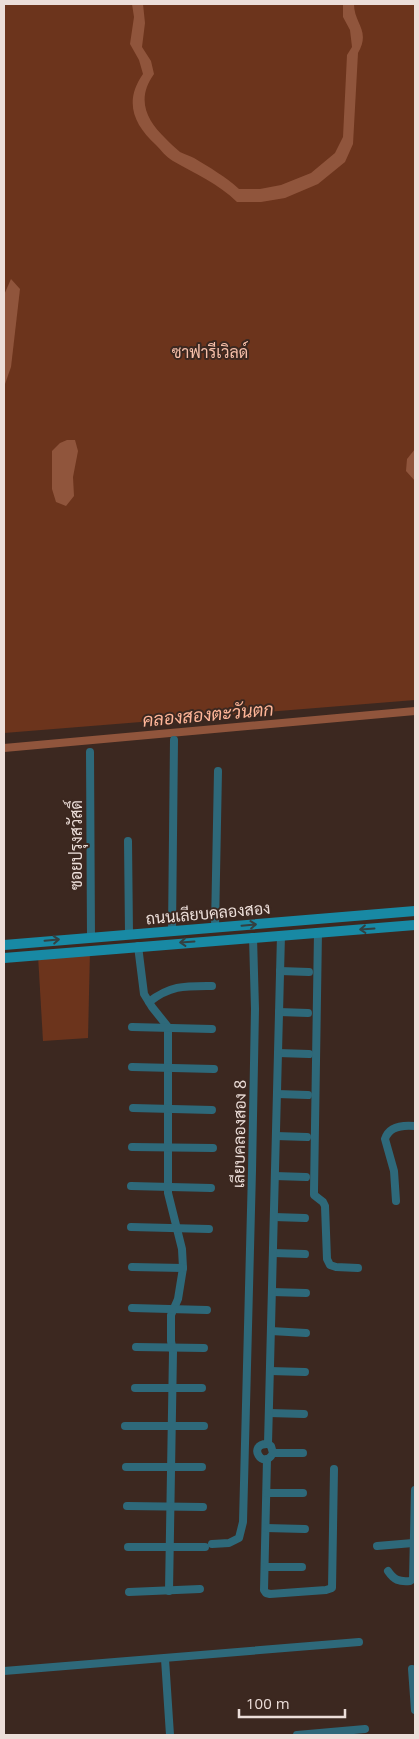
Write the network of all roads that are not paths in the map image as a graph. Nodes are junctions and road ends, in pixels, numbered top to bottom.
1 (174, 740) dead end
2 (90, 752) dead end
3 (218, 772) dead end
4 (128, 841) dead end
5 (415, 911) edge
6 (415, 925) edge
7 (216, 927) junction
8 (172, 931) junction
9 (318, 932) junction
10 (129, 934) junction
11 (281, 935) junction
12 (90, 937) junction
13 (253, 937) junction
14 (4, 945) edge
15 (138, 946) junction
16 (4, 958) edge
17 (280, 971) junction
18 (309, 972) dead end
19 (212, 986) dead end
20 (149, 1002) junction
21 (279, 1012) junction
22 (308, 1013) dead end
23 (132, 1027) dead end
24 (168, 1027) junction
25 (212, 1029) dead end
26 (278, 1053) junction
27 (309, 1054) dead end
28 (132, 1067) dead end
29 (168, 1068) junction
30 (214, 1068) dead end
31 (277, 1094) junction
32 (308, 1095) dead end
33 (132, 1108) dead end
34 (168, 1108) junction
35 (212, 1110) dead end
36 (415, 1126) edge
37 (276, 1136) junction
38 (307, 1137) dead end
39 (132, 1147) dead end
40 (168, 1148) junction
41 (213, 1148) dead end
42 (275, 1176) junction
43 (306, 1177) dead end
44 (131, 1186) dead end
45 (168, 1187) junction
46 (211, 1188) dead end
47 (396, 1201) dead end
48 (274, 1217) junction
49 (305, 1218) dead end
50 (131, 1227) dead end
51 (177, 1228) junction
52 (209, 1228) dead end
53 (273, 1253) junction
54 (305, 1254) dead end
55 (132, 1267) dead end
56 (183, 1268) junction
57 (358, 1268) dead end
58 (272, 1292) junction
59 (306, 1293) dead end
60 (132, 1308) dead end
61 (173, 1309) junction
62 (207, 1310) dead end
63 (271, 1331) junction
64 (306, 1333) dead end
65 (136, 1347) dead end
66 (172, 1347) junction
67 (204, 1348) dead end
68 (270, 1370) junction
69 (304, 1372) dead end
70 (135, 1388) dead end
71 (172, 1388) junction
72 (202, 1388) dead end
73 (269, 1413) junction
74 (304, 1414) dead end
75 (125, 1426) dead end
76 (172, 1426) junction
77 (204, 1426) dead end
78 (268, 1444) junction
79 (273, 1452) junction
80 (304, 1453) dead end
81 (267, 1459) junction
82 (126, 1467) dead end
83 (172, 1467) junction
84 (202, 1468) dead end
85 (334, 1469) dead end
86 (415, 1490) edge
87 (267, 1493) junction
88 (303, 1493) dead end
89 (415, 1499) edge
90 (127, 1506) dead end
91 (171, 1507) junction
92 (203, 1507) dead end
93 (266, 1528) junction
94 (305, 1529) dead end
95 (415, 1529) edge
96 (413, 1542) junction
97 (171, 1546) junction
98 (377, 1546) dead end
99 (128, 1547) dead end
100 (414, 1559) edge
101 (265, 1567) junction
102 (302, 1567) dead end
103 (388, 1571) dead end
104 (200, 1589) dead end
105 (170, 1591) junction
106 (129, 1592) dead end
107 (359, 1642) dead end
108 (165, 1659) junction
109 (412, 1669) dead end
110 (4, 1671) edge
111 (415, 1710) edge
112 (365, 1729) dead end
113 (170, 1735) edge
114 (297, 1735) edge

1 - 8 street
2 - 12 street, ซอยปรุงสวัสดิ์
3 - 7 street
4 - 10 street
7 -> 5 main road, ถนนเลียบคลองสอง
6 -> 9 main road, ถนนเลียบคลองสอง
7 - 8 main road, ถนนเลียบคลองสอง
8 - 10 main road, ถนนเลียบคลองสอง
9 - 11 main road, ถนนเลียบคลองสอง
9 - 57 street
10 - 12 main road, ถนนเลียบคลองสอง
11 - 13 main road, ถนนเลียบคลองสอง
11 - 17 street
14 -> 12 main road, ถนนเลียบคลองสอง
13 -> 15 main road, ถนนเลียบคลองสอง
13 - 97 street, เลียบคลองสอง 8
15 - 16 main road, ถนนเลียบคลองสอง
15 - 20 street
17 - 18 street
17 - 21 street
19 - 20 street
20 - 24 street
21 - 22 street
21 - 26 street
23 - 24 street
24 - 25 street
24 - 29 street
26 - 27 street
26 - 31 street
28 - 29 street
29 - 30 street
29 - 34 street
31 - 32 street
31 - 37 street
33 - 34 street
34 - 35 street
34 - 40 street
36 - 47 street
37 - 38 street
37 - 42 street
39 - 40 street
40 - 41 street
40 - 45 street
42 - 43 street
42 - 48 street
44 - 45 street
45 - 46 street
45 - 51 street
48 - 49 street
48 - 53 street
50 - 51 street
51 - 52 street
51 - 56 street
53 - 54 street
53 - 58 street
55 - 56 street
56 - 61 street
58 - 59 street
58 - 63 street
60 - 61 street
61 - 62 street
61 - 66 street
63 - 64 street
63 - 68 street
65 - 66 street
66 - 67 street
66 - 71 street
68 - 69 street
68 - 73 street
70 - 71 street
71 - 72 street
71 - 76 street
73 - 74 street
73 - 78 street
75 - 76 street
76 - 77 street
76 - 83 street
78 - 79 street
78 - 81 street
79 - 80 street
79 - 81 street
81 - 87 street
82 - 83 street
83 - 84 street
83 - 91 street
85 - 101 street
86 - 89 street
87 - 88 street
87 - 93 street
89 - 95 street
90 - 91 street
91 - 92 street
91 - 97 street
93 - 94 street
93 - 101 street
95 - 96 street
96 - 98 street
96 - 100 street
97 - 99 street
97 - 105 street
100 - 103 street
101 - 102 street
104 - 105 street
105 - 106 street
107 - 108 street
108 - 110 street
108 - 113 street
109 - 111 street
112 - 114 street

